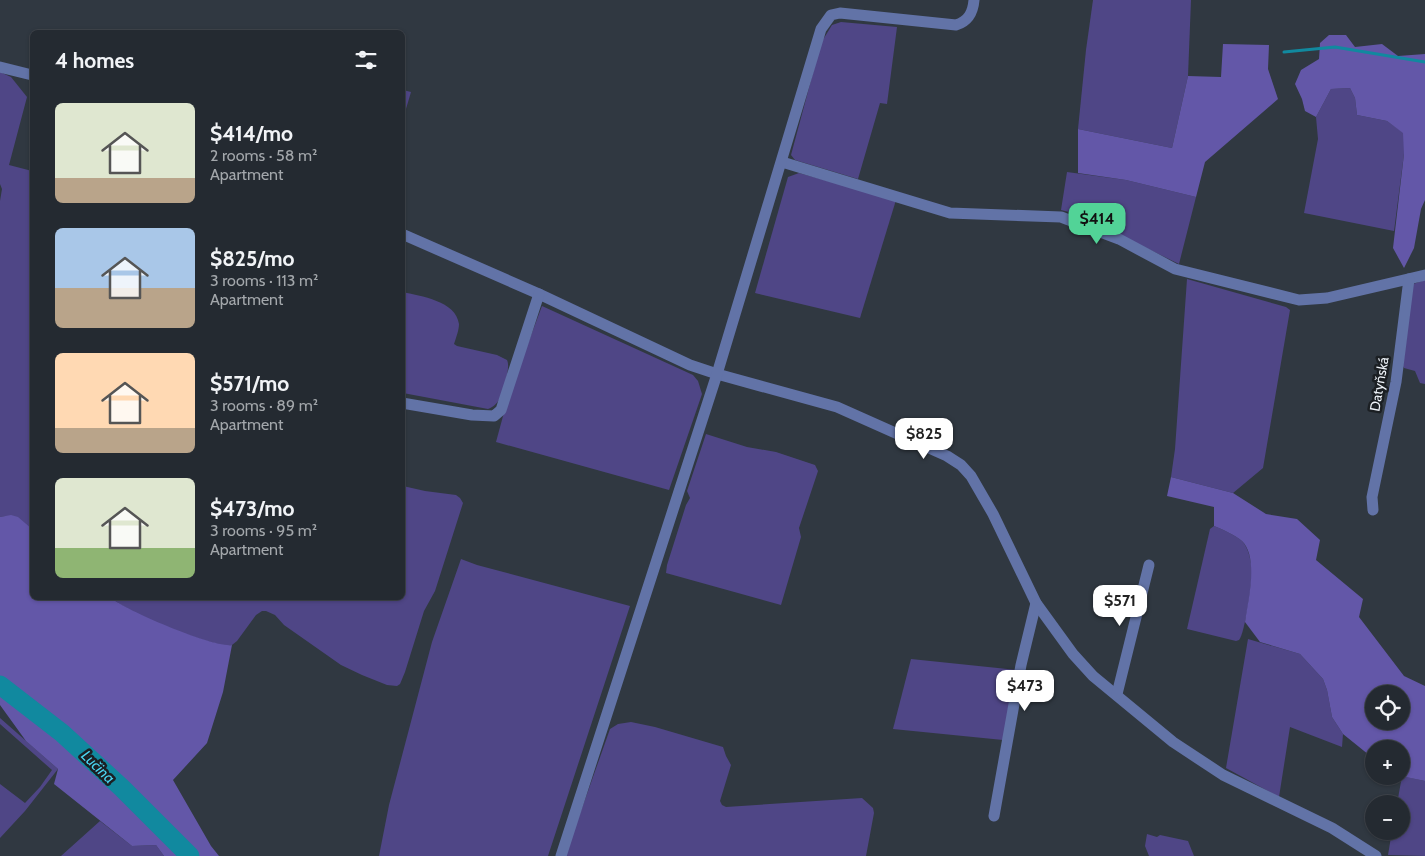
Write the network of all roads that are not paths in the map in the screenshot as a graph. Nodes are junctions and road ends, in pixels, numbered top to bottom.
1 (974, 0) edge
2 (0, 67) edge
3 (30, 74) edge
4 (782, 162) junction
5 (405, 235) edge
6 (1425, 275) edge
7 (1408, 279) junction
8 (539, 294) junction
9 (717, 374) junction
10 (405, 404) edge
11 (1373, 510) dead end
12 (1149, 565) dead end
13 (1036, 603) junction
14 (1117, 694) junction
15 (994, 816) dead end
16 (561, 856) edge
17 (1376, 856) edge

1 - 4 street
2 - 3 street
4 - 7 street
4 - 9 street
5 - 8 street
6 - 7 street
7 - 11 street, Datyňská
8 - 9 street
8 - 10 street
9 - 13 street
9 - 16 street
12 - 14 street
13 - 14 street
13 - 15 street
14 - 17 street

